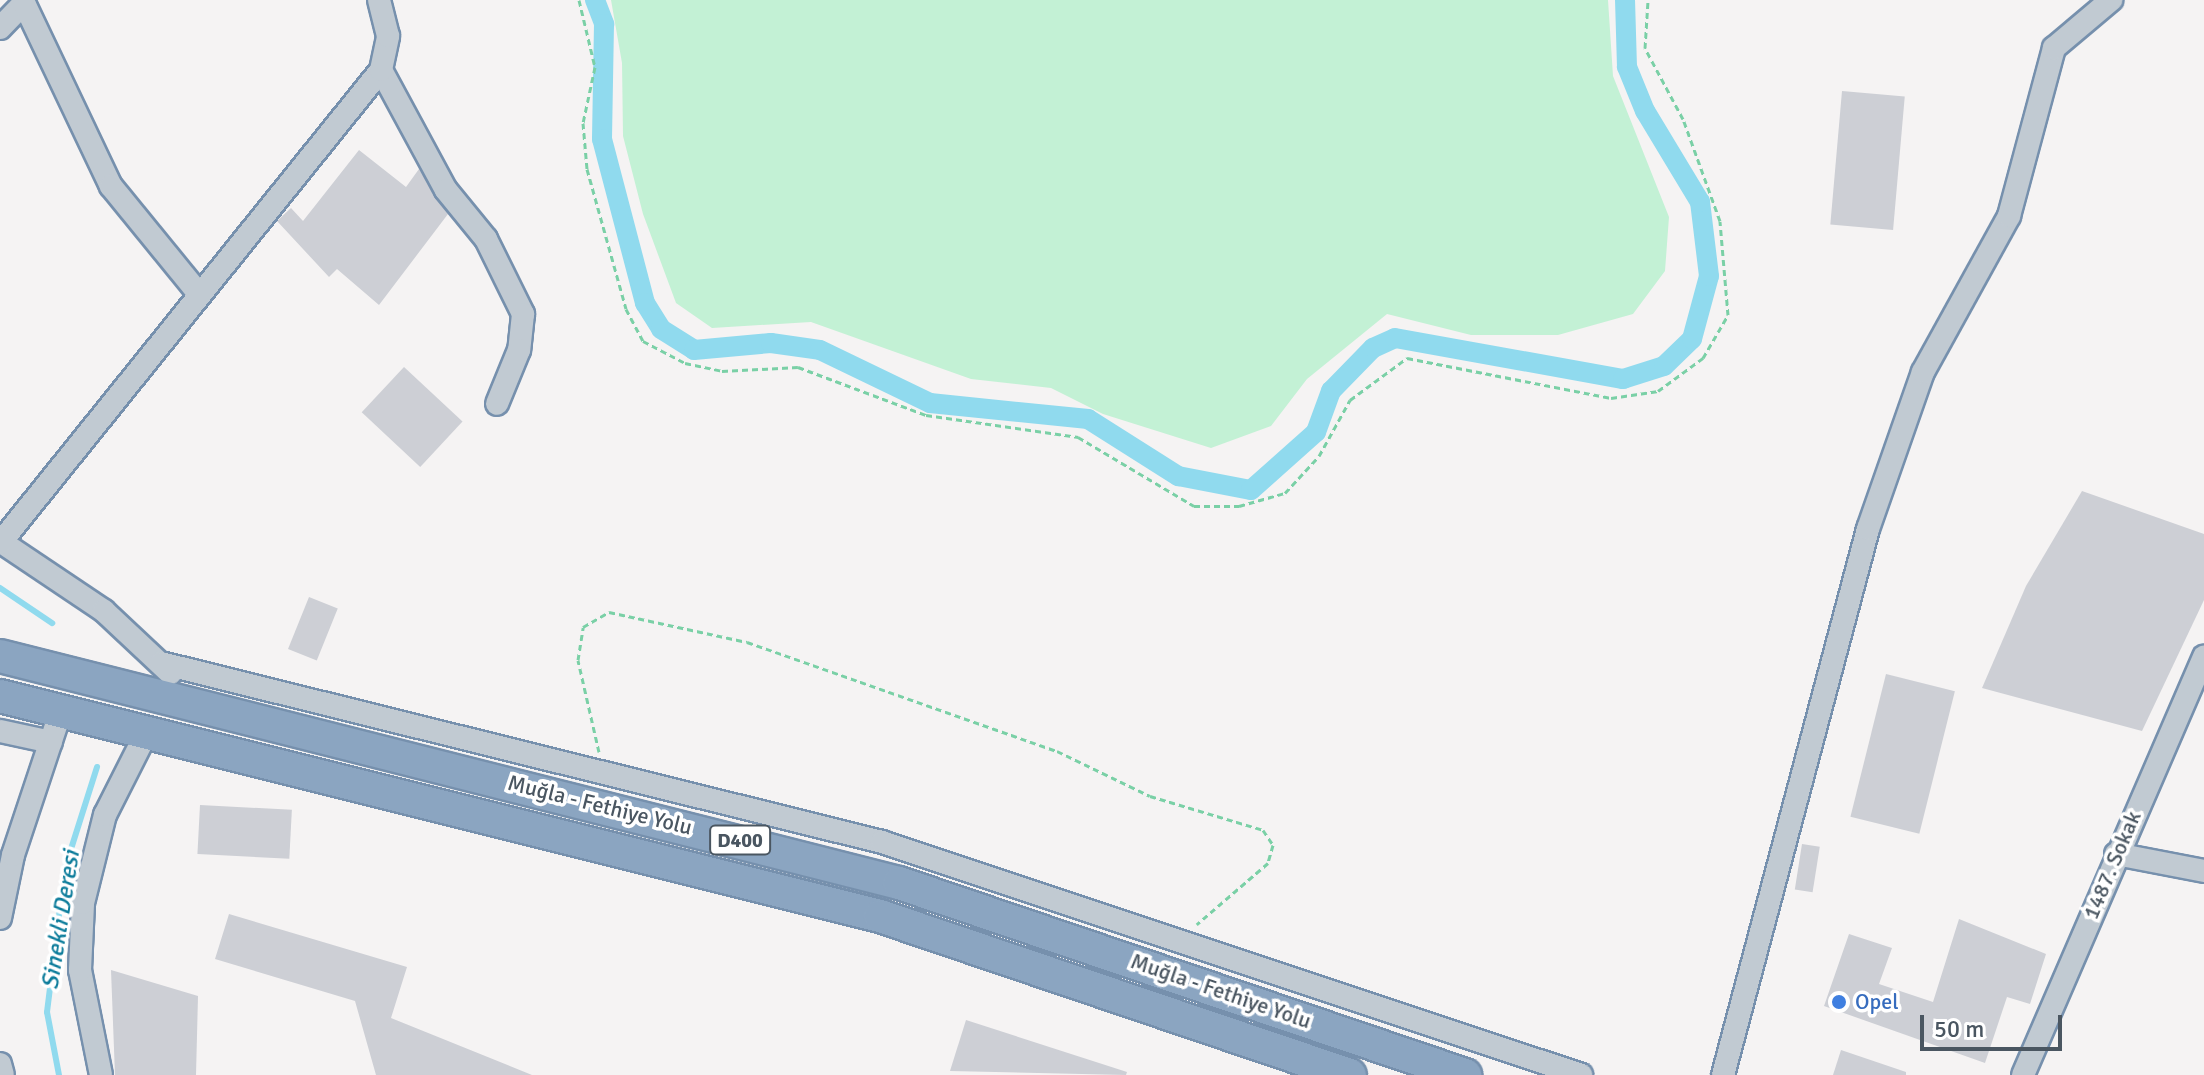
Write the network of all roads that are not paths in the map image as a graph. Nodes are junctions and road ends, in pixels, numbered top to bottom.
1 (379, 0) edge
2 (2111, 0) edge
3 (0, 28) edge
4 (381, 70) junction
5 (199, 294) junction
6 (497, 404) dead end
7 (0, 542) edge
8 (0, 656) edge
9 (2204, 656) edge
10 (161, 663) junction
11 (0, 696) edge
12 (201, 706) junction
13 (61, 711) junction
14 (0, 731) edge
15 (147, 732) junction
16 (51, 742) junction
17 (599, 767) junction
18 (591, 803) junction
19 (2116, 854) junction
20 (2204, 871) edge
21 (0, 918) edge
22 (0, 1064) edge
23 (3, 1075) edge
24 (101, 1075) edge
25 (1350, 1075) edge
26 (1465, 1075) edge
27 (1581, 1075) edge
28 (1723, 1075) edge
29 (2023, 1075) edge

1 - 4 street
2 - 28 street
3 - 5 street
4 - 5 street
4 - 6 street
5 - 7 street
7 - 10 street
8 - 12 highway, Muğla - Fethiye Yolu / D400
9 - 19 street, 1487. Sokak
10 - 12 street
10 - 17 street
11 - 13 highway, Muğla - Fethiye Yolu / D400
12 - 18 highway, Muğla - Fethiye Yolu / D400
13 - 15 highway, Muğla - Fethiye Yolu / D400
13 - 16 street
14 - 16 street
15 - 24 street
15 - 25 highway, Muğla - Fethiye Yolu / D400
16 - 21 street
17 - 18 street
17 - 27 street
18 - 26 highway, Muğla - Fethiye Yolu / D400
19 - 20 street
19 - 29 street, 1487. Sokak
22 - 23 street

